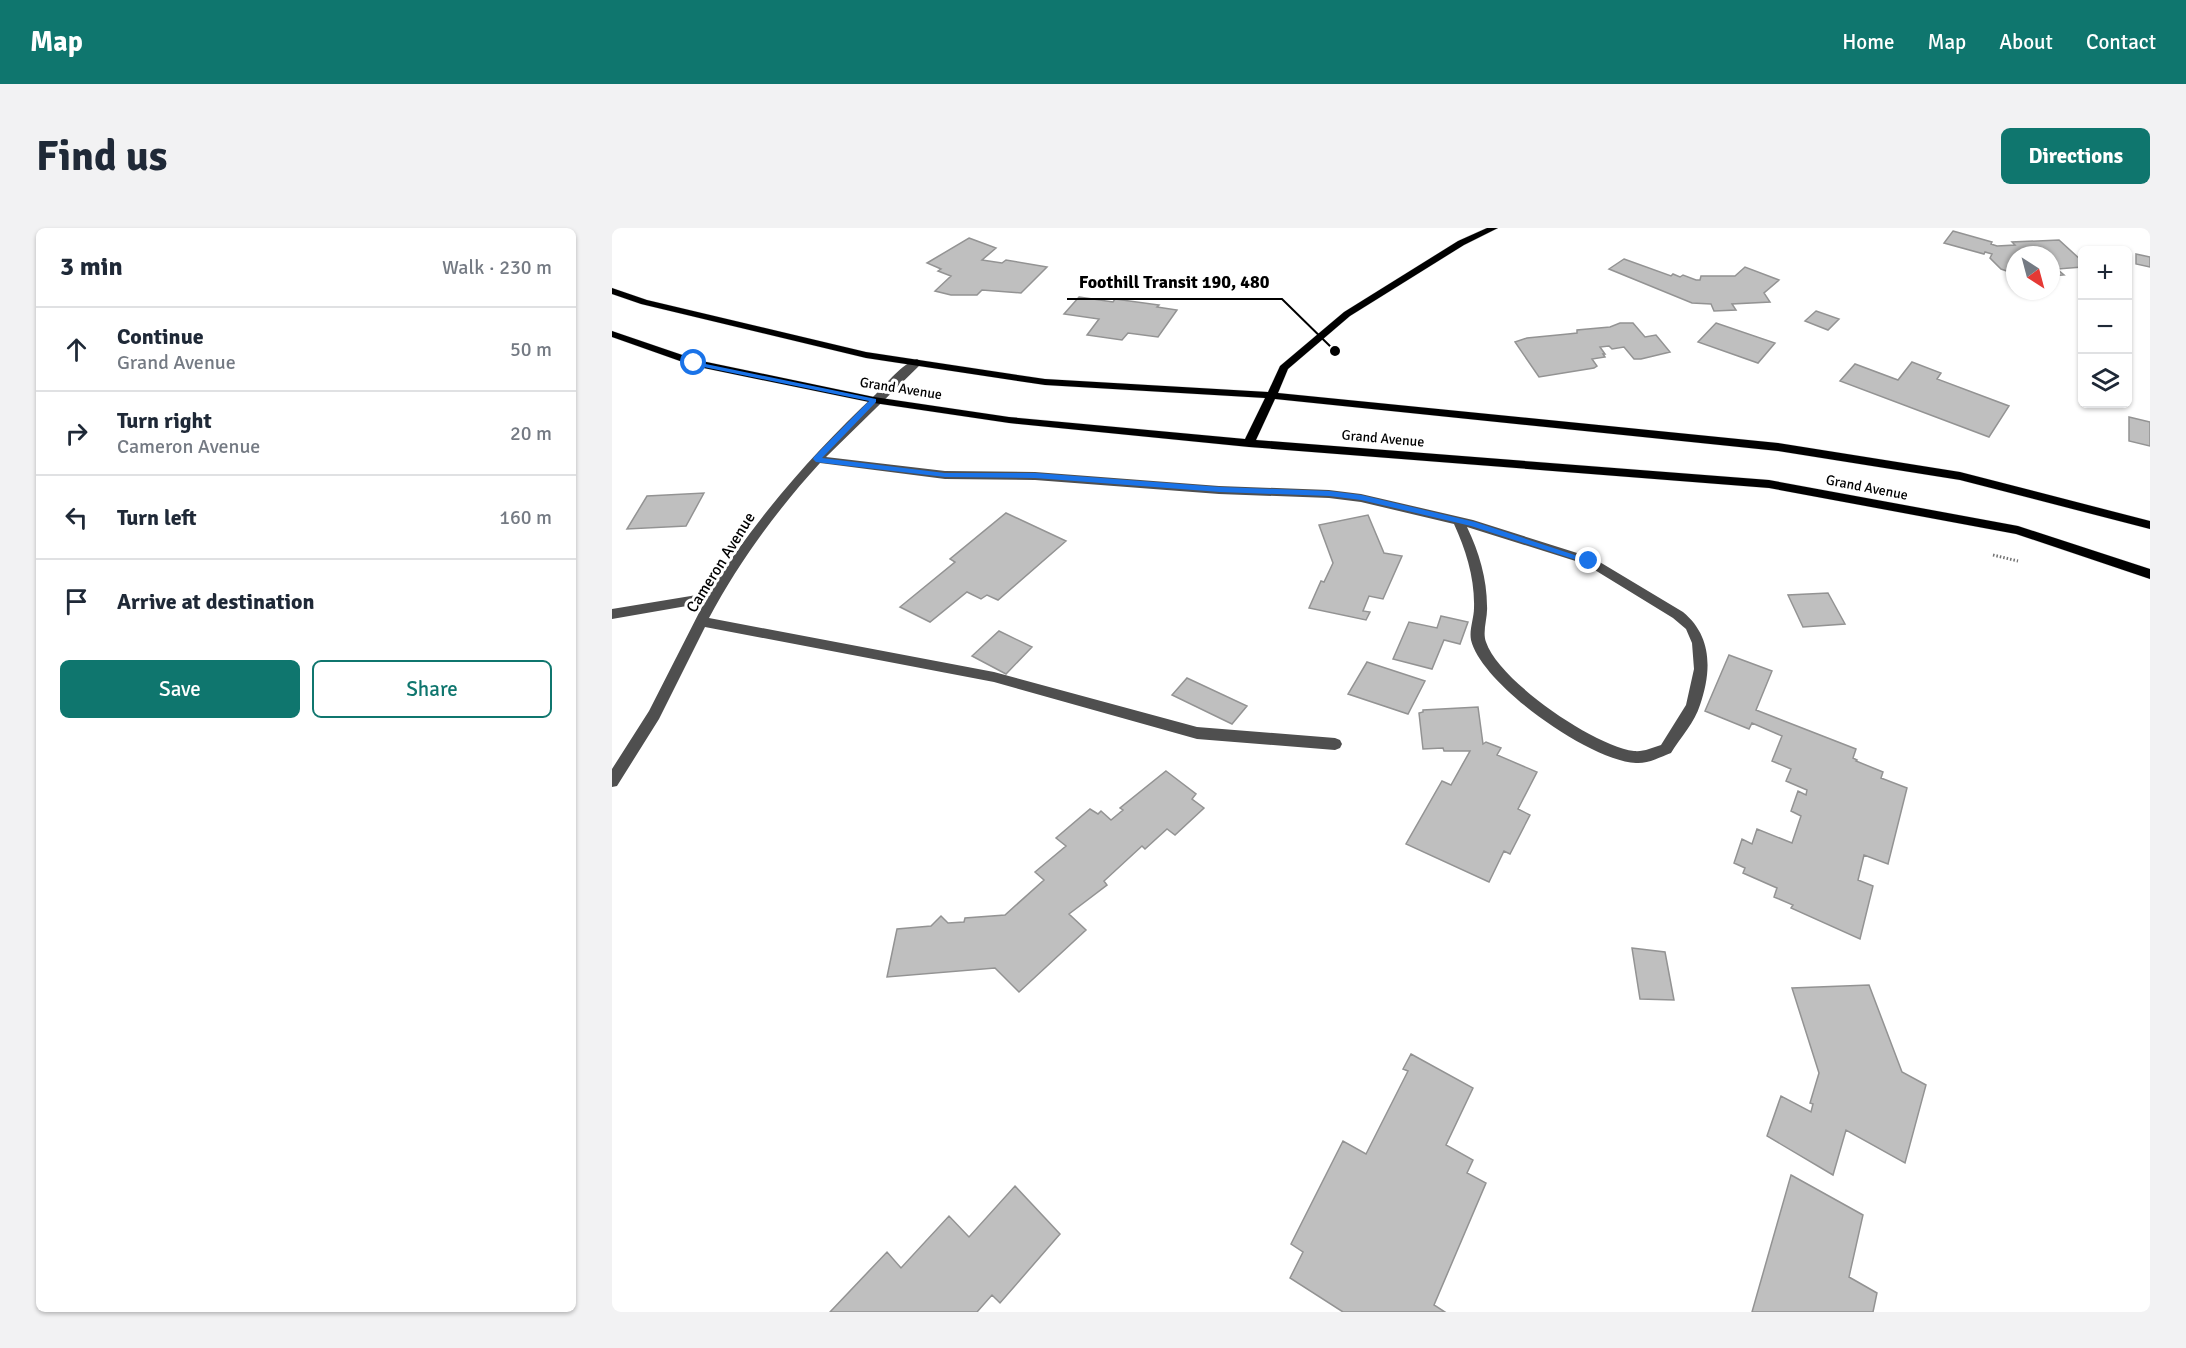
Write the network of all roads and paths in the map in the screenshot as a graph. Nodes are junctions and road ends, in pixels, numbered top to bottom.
1 (1494, 228) edge
2 (612, 291) edge
3 (612, 334) edge
4 (917, 362) junction
5 (1271, 395) junction
6 (874, 400) junction
7 (1249, 443) junction
8 (816, 459) junction
9 (1458, 520) junction
10 (2150, 525) edge
11 (2150, 574) edge
12 (714, 597) junction
13 (612, 614) edge
14 (701, 621) junction
15 (1335, 744) dead end
16 (612, 781) edge

1 - 5 main road
2 - 4 main road, Grand Avenue
3 - 6 main road, Grand Avenue
4 - 5 main road, Grand Avenue
4 - 6 street, Cameron Avenue
5 - 7 main road
5 - 10 main road, Grand Avenue
6 - 7 main road, Grand Avenue
6 - 8 street, Cameron Avenue
7 - 11 main road, Grand Avenue
8 - 9 street
8 - 12 street, Cameron Avenue
9 - 9 street
12 - 13 street
12 - 14 street, Cameron Avenue
14 - 15 street
14 - 16 street, Cameron Avenue

